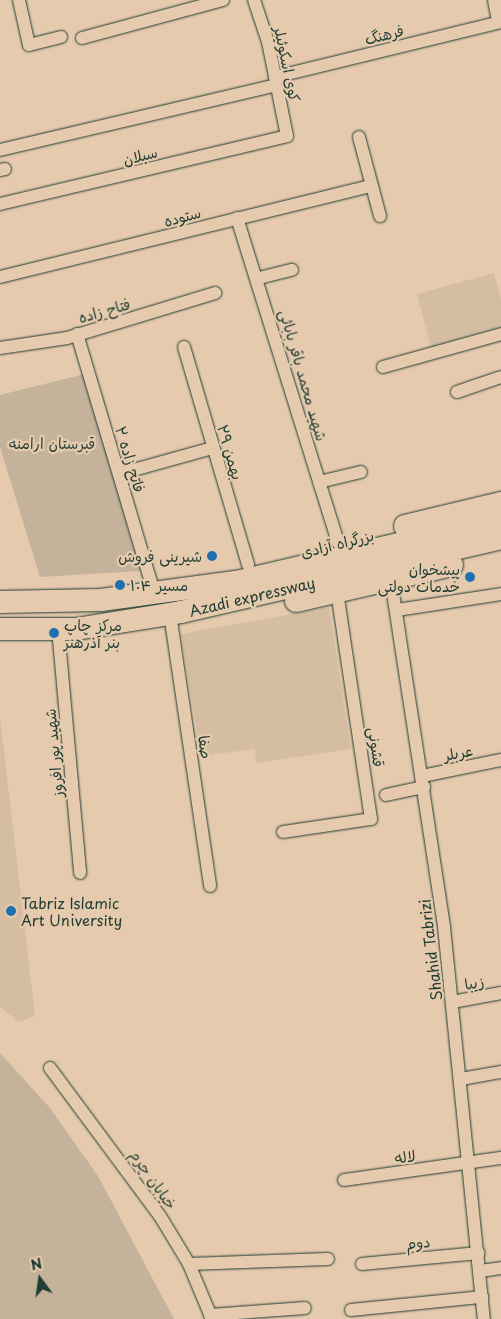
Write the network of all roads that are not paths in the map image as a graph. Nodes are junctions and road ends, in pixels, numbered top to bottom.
1 (20, 0) edge
2 (223, 0) edge
3 (254, 0) edge
4 (498, 0) edge
5 (501, 16) edge
6 (501, 22) edge
7 (61, 37) dead end
8 (82, 38) dead end
9 (276, 81) junction
10 (287, 136) joint
11 (359, 137) dead end
12 (0, 150) edge
13 (371, 186) junction
14 (0, 204) edge
15 (380, 216) dead end
16 (237, 218) junction
17 (292, 270) dead end
18 (0, 277) edge
19 (259, 278) junction
20 (214, 293) dead end
21 (77, 334) junction
22 (501, 334) edge
23 (184, 347) dead end
24 (0, 348) edge
25 (383, 366) dead end
26 (501, 377) edge
27 (457, 392) dead end
28 (213, 448) junction
29 (361, 472) dead end
30 (119, 474) junction
31 (319, 482) junction
32 (501, 503) edge
33 (501, 520) edge
34 (501, 538) edge
35 (338, 543) junction
36 (501, 553) edge
37 (248, 565) junction
38 (390, 580) junction
39 (164, 591) junction
40 (337, 592) junction
41 (501, 594) edge
42 (0, 602) edge
43 (397, 610) junction
44 (175, 613) junction
45 (0, 629) edge
46 (58, 629) junction
47 (501, 760) edge
48 (423, 782) junction
49 (386, 795) dead end
50 (284, 832) dead end
51 (80, 873) dead end
52 (210, 886) dead end
53 (501, 994) edge
54 (452, 1002) junction
55 (50, 1068) dead end
56 (501, 1072) edge
57 (461, 1080) junction
58 (501, 1158) edge
59 (471, 1164) junction
60 (344, 1180) dead end
61 (478, 1252) junction
62 (328, 1259) dead end
63 (189, 1264) junction
64 (362, 1264) dead end
65 (501, 1268) edge
66 (480, 1271) junction
67 (482, 1297) junction
68 (305, 1308) dead end
69 (351, 1310) dead end
70 (211, 1317) edge
71 (484, 1319) edge

1 - 7 street
2 - 8 street
3 - 9 street, کوی اسکوئیلر
4 - 5 main road
6 - 9 street, فرهنگ
9 - 10 street, کوی اسکوئیلر
9 - 12 street, فرهنگ
10 - 14 street, سبلان
11 - 13 street
13 - 15 street
13 - 16 street, ستوده
16 - 18 street, ستوده
16 - 19 street, شهید محمد باقر بابائی
17 - 19 street
19 - 31 street, شهید محمد باقر بابائی
20 - 21 street, فتاح زاده
21 - 24 street, فتاح زاده
21 - 30 street, فاتح زاده ۲
22 - 25 street
23 - 28 street, ۲۹ بهمن
26 - 27 street
28 - 30 street
28 - 37 street, ۲۹ بهمن
29 - 31 street
30 - 39 street, فاتح زاده ۲
31 - 35 street, شهید محمد باقر بابائی
32 - 35 highway, بزرگراه آزادی
33 - 39 highway, Azadi expressway
34 - 44 highway, Azadi expressway
35 - 37 highway, بزرگراه آزادی
36 - 38 highway
37 - 39 highway, بزرگراه آزادی
38 - 40 highway
38 - 43 street, Shahid Tabrizi
39 - 42 highway, Azadi expressway
40 - 44 highway
40 - 50 street, قشونی
41 - 43 street
43 - 48 street, Shahid Tabrizi
44 - 46 highway, Azadi expressway
44 - 52 street, صفا
45 - 46 highway, Azadi expressway
46 - 51 street, شهید پور افروز
47 - 48 street, عربلر
48 - 49 street, عربلر
48 - 54 street, Shahid Tabrizi
53 - 54 street, زیبا
54 - 57 street, Shahid Tabrizi
55 - 63 street, خیابان چرم
56 - 57 street
57 - 59 street, Shahid Tabrizi
58 - 59 street, لاله
59 - 60 street, لاله
59 - 61 street, Shahid Tabrizi
61 - 64 street, دوم
61 - 66 street, Shahid Tabrizi
62 - 63 street
63 - 70 street, خیابان چرم
65 - 66 street
66 - 67 street, Shahid Tabrizi
67 - 69 street
67 - 71 street, Shahid Tabrizi
68 - 70 street

